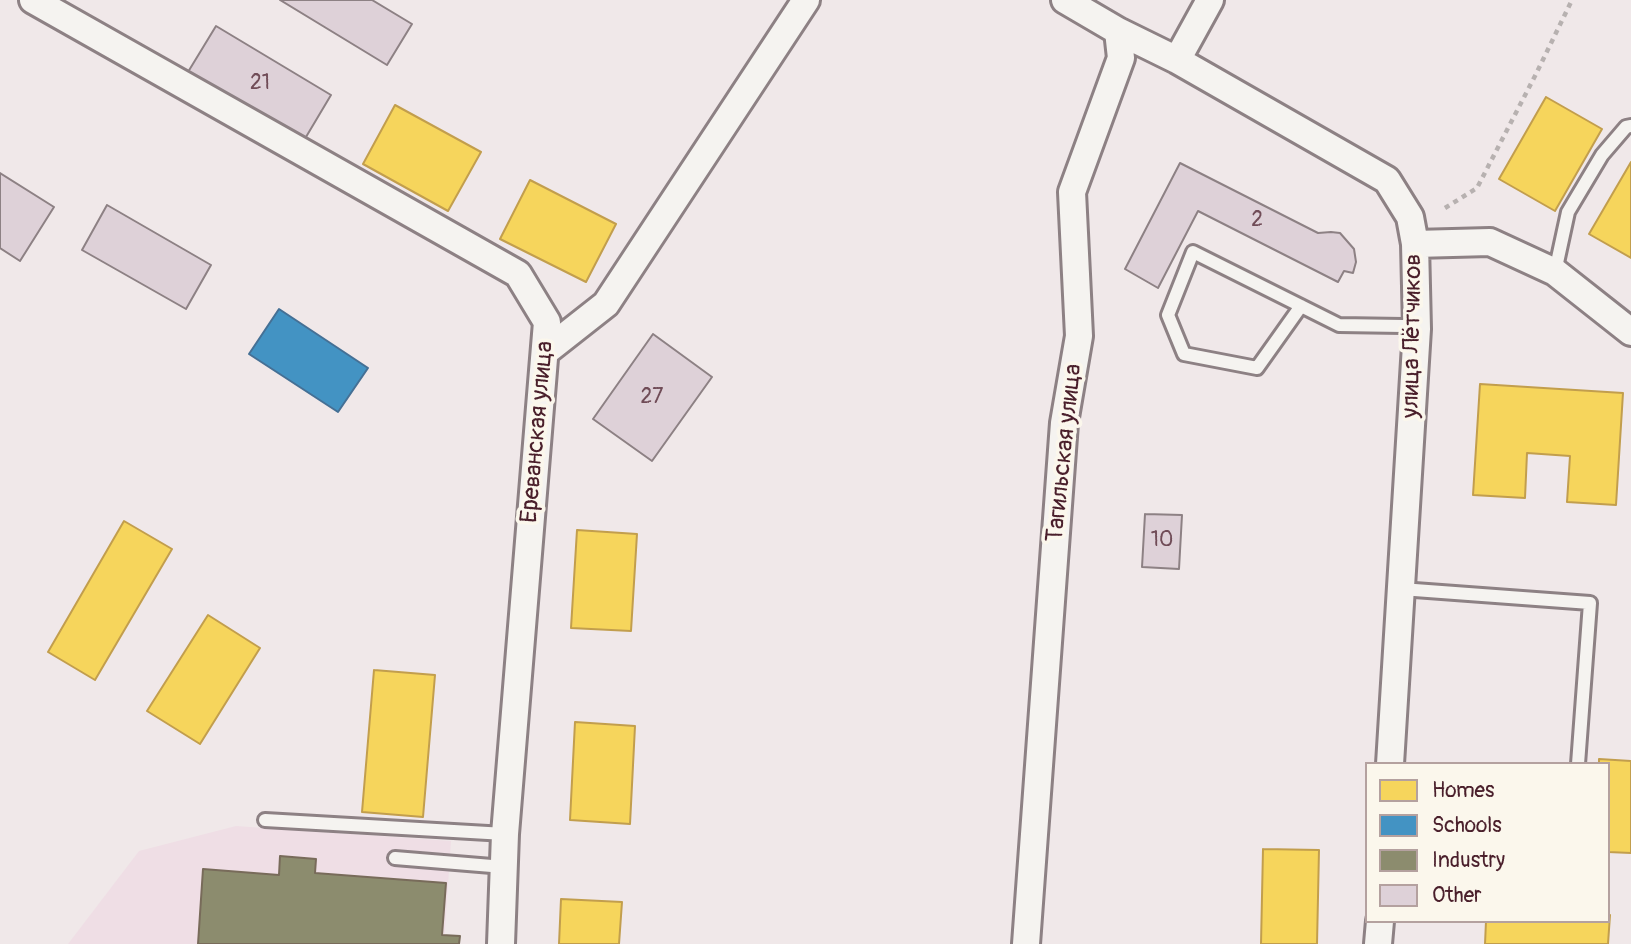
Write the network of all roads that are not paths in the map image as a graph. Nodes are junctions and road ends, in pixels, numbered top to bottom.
1 (33, 0) edge
2 (806, 0) edge
3 (1065, 0) edge
4 (1210, 0) edge
5 (1118, 31) junction
6 (1177, 60) junction
7 (1631, 126) edge
8 (1415, 244) junction
9 (1555, 272) junction
10 (1301, 306) junction
11 (1417, 329) junction
12 (1631, 332) edge
13 (545, 352) junction
14 (1401, 589) junction
15 (1390, 762) edge
16 (1578, 762) edge
17 (265, 820) dead end
18 (505, 834) junction
19 (395, 858) dead end
20 (504, 867) junction
21 (1380, 923) edge
22 (501, 944) edge
23 (1026, 944) edge
24 (1378, 944) edge

1 - 13 street, Ереванская улица
2 - 13 street
3 - 5 street
4 - 6 street
5 - 6 street, улица Лётчиков
5 - 23 street, Тагильская улица
6 - 8 street, улица Лётчиков
7 - 9 lane
8 - 9 street
8 - 11 street, улица Лётчиков
9 - 12 street
10 - 10 lane
10 - 11 lane
11 - 14 street, улица Лётчиков
13 - 18 street, Ереванская улица
14 - 15 street, улица Лётчиков
14 - 16 lane
17 - 18 lane
18 - 20 street, Ереванская улица
19 - 20 lane
20 - 22 street, Ереванская улица
21 - 24 street

